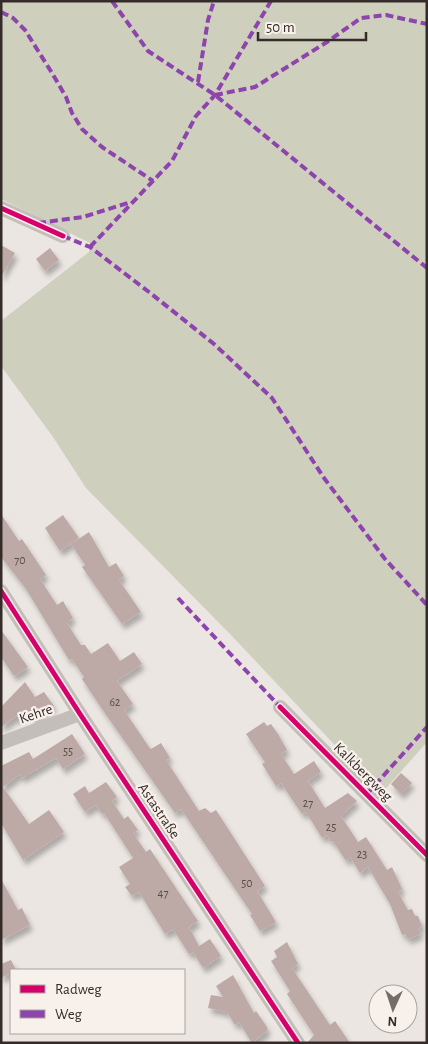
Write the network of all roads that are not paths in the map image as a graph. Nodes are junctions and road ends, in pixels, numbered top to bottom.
1 (1, 208) edge
2 (63, 236) dead end
3 (1, 591) edge
4 (280, 707) dead end
5 (80, 714) junction
6 (1, 743) edge
7 (427, 855) edge
8 (298, 1043) edge

1 - 2 street
3 - 5 street, Astastraße
4 - 7 street, Kalkbergweg
5 - 6 street, Kehre
5 - 8 street, Astastraße

